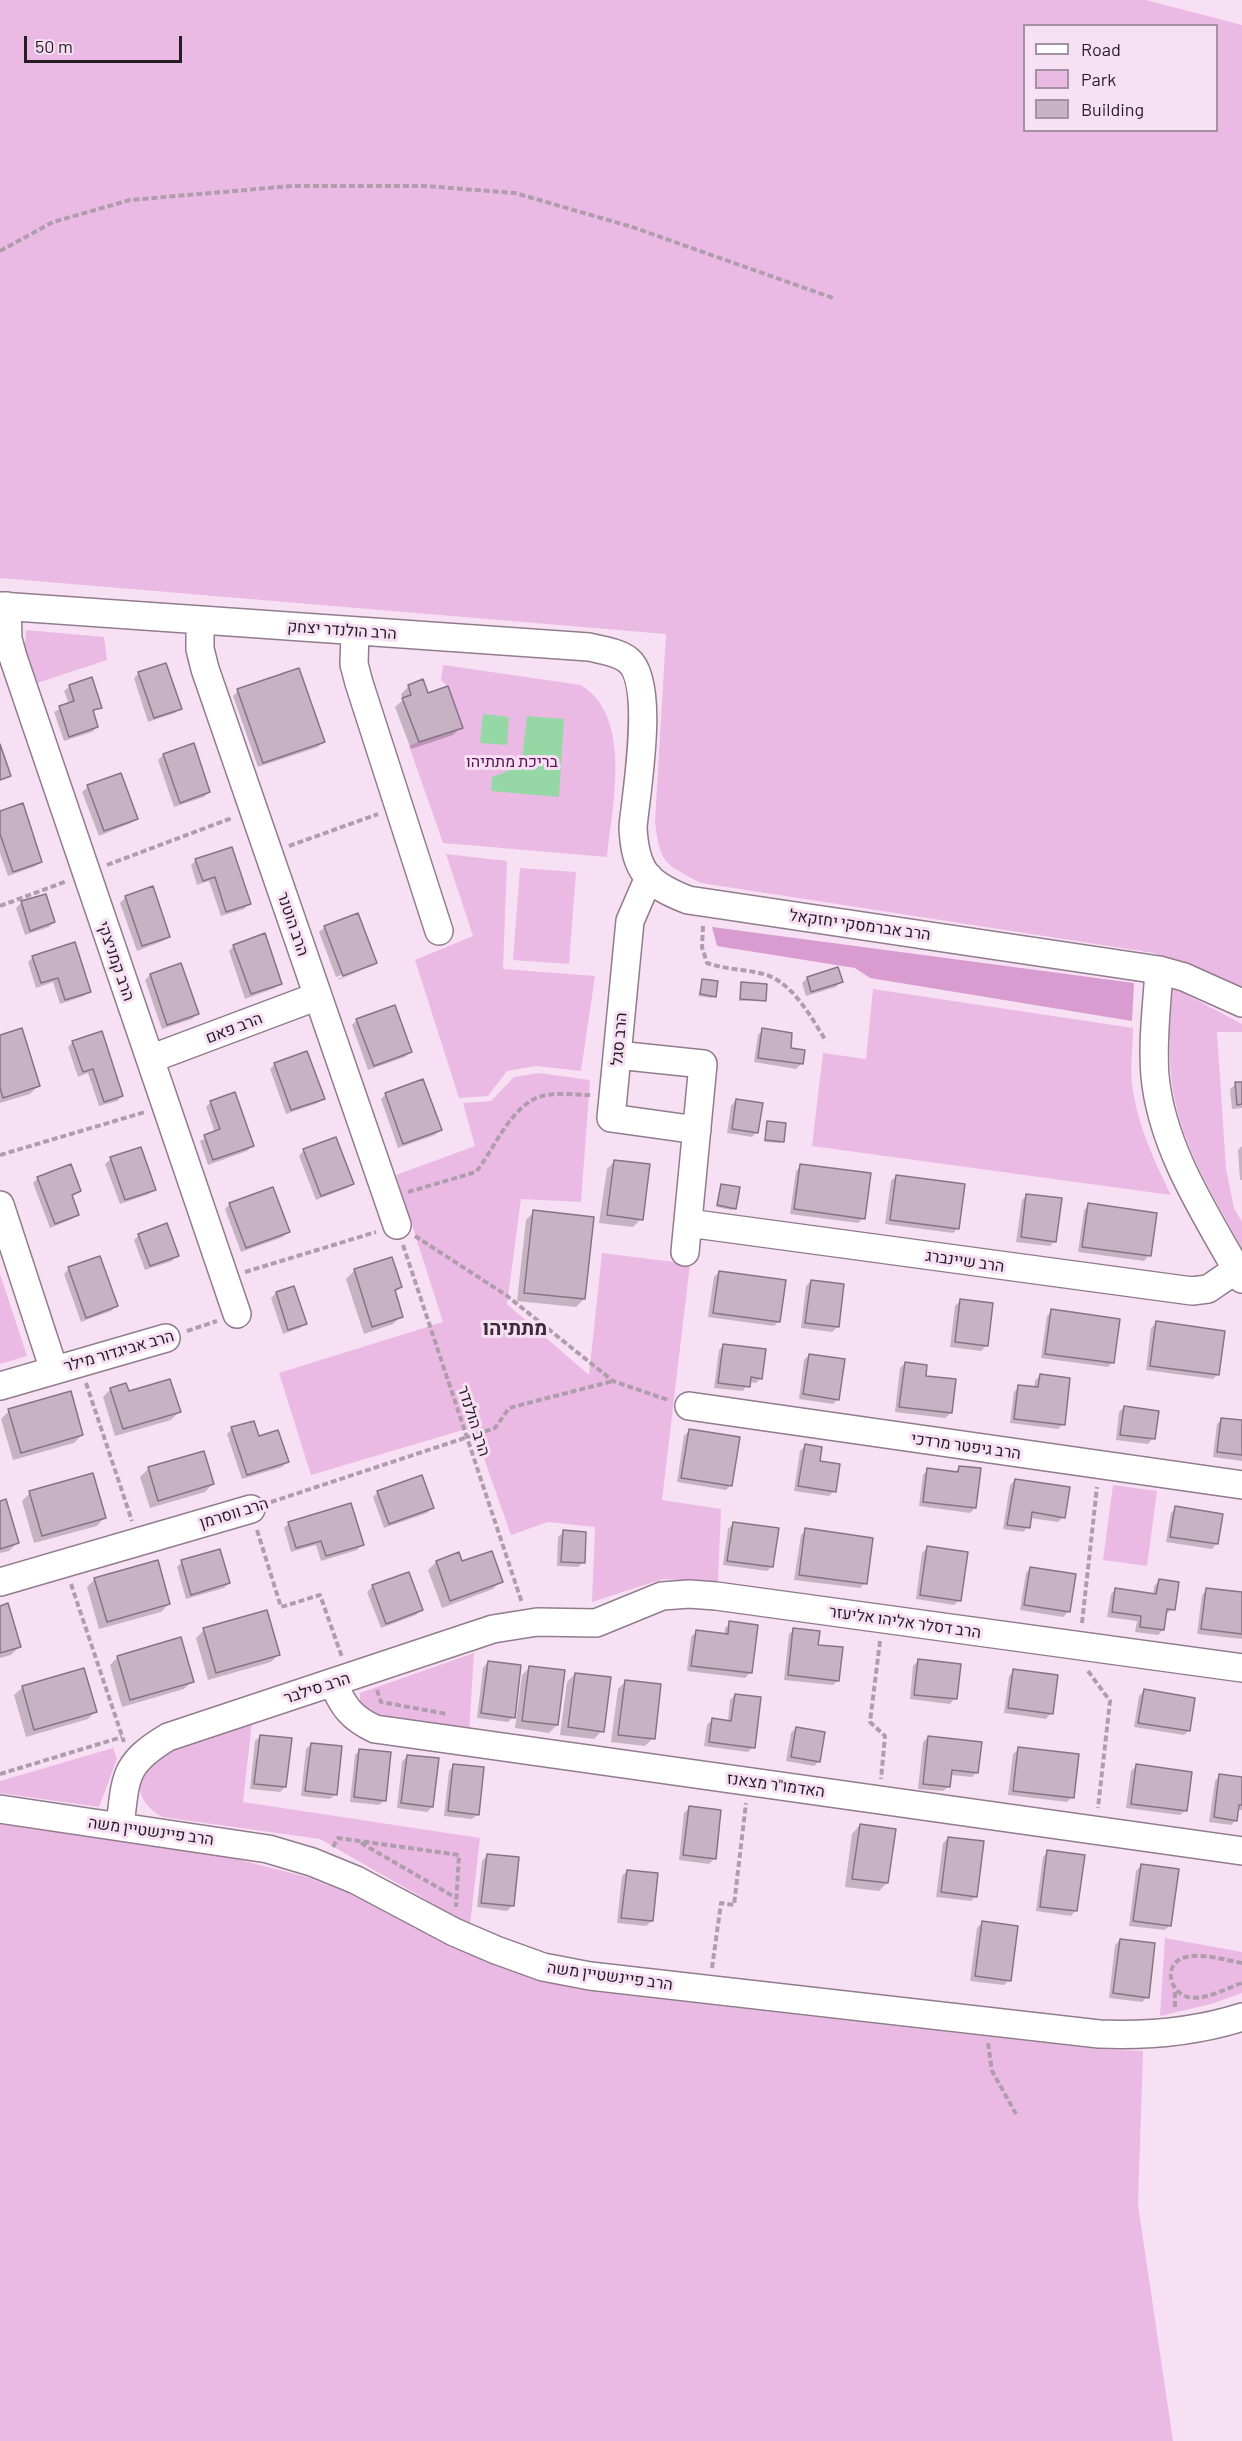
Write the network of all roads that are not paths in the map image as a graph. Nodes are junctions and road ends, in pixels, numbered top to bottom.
1 (3, 606) edge
2 (200, 620) junction
3 (356, 631) junction
4 (644, 709) joint
5 (649, 877) junction
6 (439, 932) dead end
7 (1159, 970) junction
8 (318, 996) junction
9 (1242, 1003) edge
10 (617, 1055) junction
11 (150, 1059) junction
12 (697, 1130) junction
13 (0, 1205) edge
14 (688, 1223) junction
15 (397, 1225) road end
16 (685, 1252) dead end
17 (1239, 1274) edge
18 (237, 1314) road end
19 (166, 1338) road end
20 (54, 1370) junction
21 (0, 1386) edge
22 (689, 1406) road end
23 (1242, 1485) edge
24 (251, 1509) road end
25 (0, 1582) edge
26 (573, 1625) joint
27 (1242, 1668) edge
28 (350, 1677) junction
29 (0, 1809) edge
30 (120, 1826) junction
31 (1242, 1851) edge
32 (1242, 2017) edge

1 - 2 street, הרב הולנדר יצחק
1 - 11 street, הרב קמניצקי
2 - 3 street, הרב הולנדר יצחק
2 - 8 street, הרב הוטנר
3 - 4 street, הרב הולנדר יצחק
3 - 6 street
4 - 5 street, הרב אברמסקי יחזקאל
5 - 7 street, הרב אברמסקי יחזקאל
5 - 10 street, הרב סגל
7 - 9 street, הרב אברמסקי יחזקאל
7 - 17 street
8 - 11 street, הרב פאם
8 - 15 street, הרב הוטנר
10 - 12 street, הרב סגל
10 - 12 street
11 - 18 street, הרב קמניצקי
12 - 14 street
13 - 20 street
14 - 16 street
14 - 17 street, הרב שיינברג
19 - 20 street, הרב אביגדור מילר
20 - 21 street, הרב אביגדור מילר
22 - 23 street, הרב גיפטר מרדכי
24 - 25 street, הרב ווסרמן
26 - 27 street, הרב דסלר אליהו אליעזר
26 - 28 street, הרב סילבר
28 - 30 street, הרב סילבר
28 - 31 street, האדמו"ר מצאנז
29 - 30 street, הרב פיינשטיין משה
30 - 32 street, הרב פיינשטיין משה

